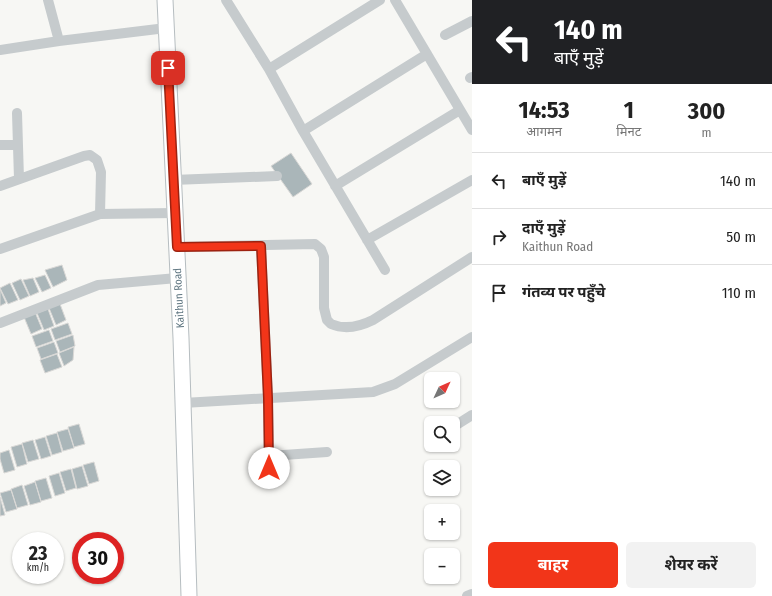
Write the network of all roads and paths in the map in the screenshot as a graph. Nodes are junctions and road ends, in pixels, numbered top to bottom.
1 (48, 0) edge
2 (164, 0) edge
3 (226, 0) edge
4 (380, 0) edge
5 (395, 0) edge
6 (472, 21) edge
7 (166, 28) junction
8 (445, 36) dead end
9 (59, 41) junction
10 (0, 50) edge
11 (427, 54) junction
12 (269, 69) junction
13 (460, 110) junction
14 (17, 113) dead end
15 (472, 130) edge
16 (303, 131) junction
17 (0, 145) edge
18 (18, 145) junction
19 (277, 176) dead end
20 (19, 179) junction
21 (173, 180) junction
22 (472, 180) edge
23 (0, 186) edge
24 (335, 186) junction
25 (175, 213) junction
26 (100, 214) junction
27 (367, 240) junction
28 (261, 246) junction
29 (177, 247) junction
30 (0, 249) edge
31 (472, 257) edge
32 (385, 270) dead end
33 (177, 278) junction
34 (0, 323) edge
35 (472, 337) edge
36 (268, 398) junction
37 (182, 403) junction
38 (472, 415) edge
39 (460, 423) edge
40 (326, 452) dead end
41 (268, 456) junction
42 (269, 468) dead end
43 (472, 594) edge
44 (188, 596) edge
45 (466, 596) edge

1 - 9 street
2 - 7 street, Kaithun Road
3 - 12 street
4 - 12 street
5 - 11 street
6 - 8 street
7 - 9 street
7 - 21 street, Kaithun Road
9 - 10 street
11 - 13 street
11 - 16 street
12 - 16 street
13 - 15 street
13 - 24 street
14 - 18 street
16 - 24 street
17 - 18 street
18 - 20 street
19 - 21 street
20 - 23 street
20 - 26 street
21 - 25 street, Kaithun Road
22 - 27 street
24 - 27 street
25 - 26 street
25 - 29 street, Kaithun Road
26 - 30 street
27 - 32 street
28 - 29 street
28 - 31 street
28 - 36 street
29 - 33 street, Kaithun Road
33 - 34 street
33 - 37 street, Kaithun Road
35 - 36 street
36 - 37 street
36 - 41 street
37 - 44 street, Kaithun Road
38 - 39 street
40 - 41 street
41 - 42 street
43 - 45 street

